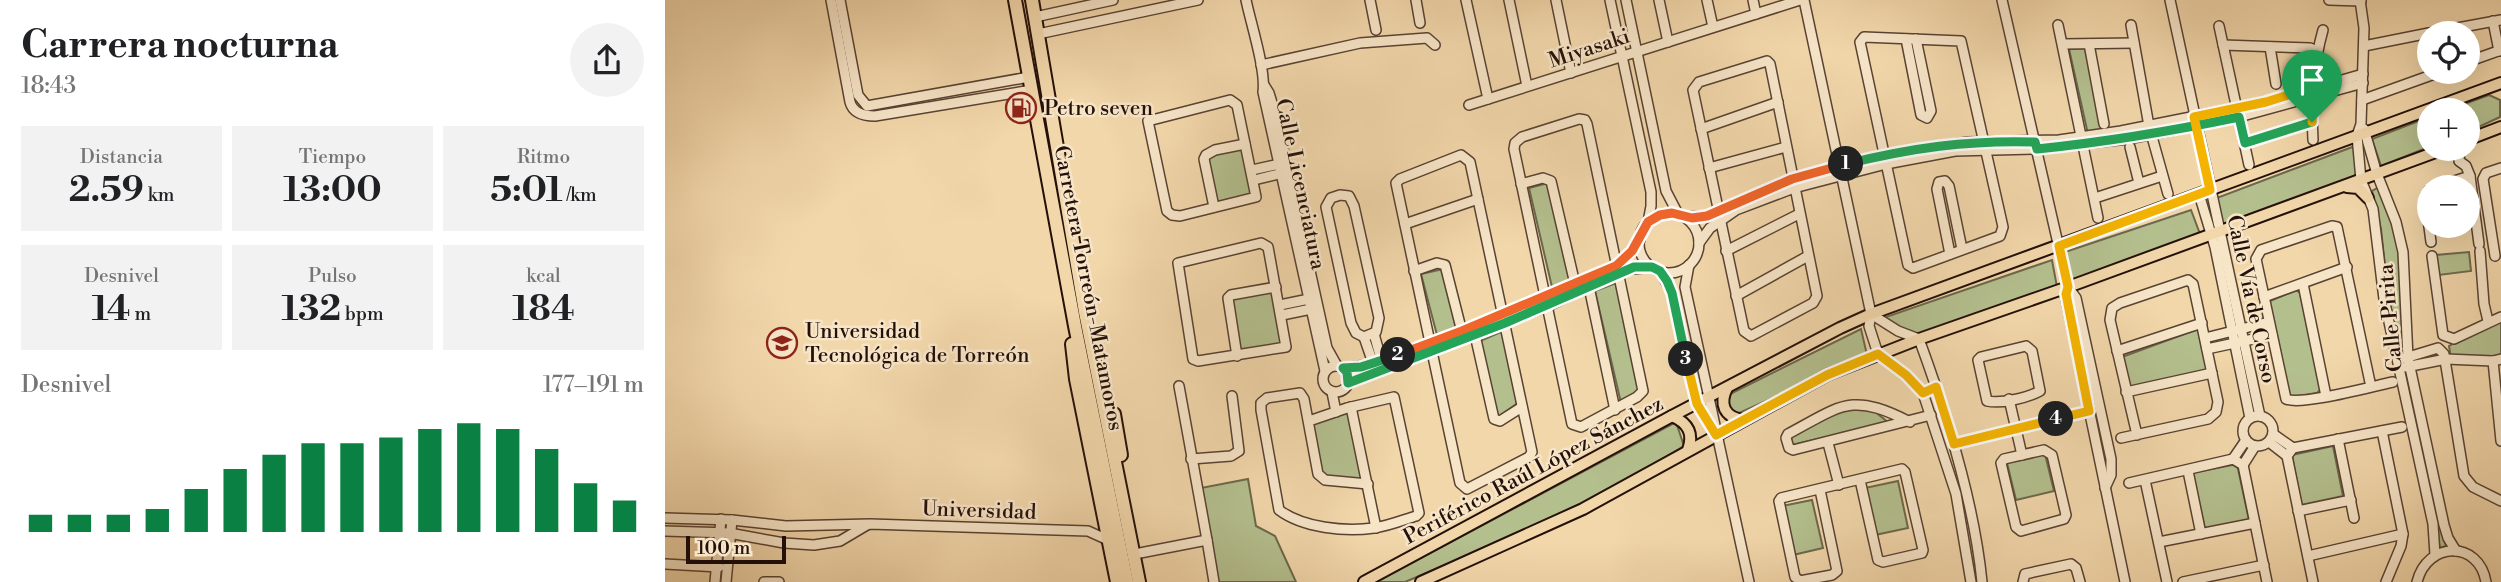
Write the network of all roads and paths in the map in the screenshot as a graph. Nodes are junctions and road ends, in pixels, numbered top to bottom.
1 (831, 0) edge
2 (840, 0) edge
3 (1015, 0) edge
4 (1032, 0) edge
5 (1113, 0) edge
6 (1145, 0) edge
7 (1198, 0) edge
8 (1246, 0) edge
9 (1370, 0) edge
10 (1416, 0) edge
11 (1466, 0) edge
12 (1509, 0) edge
13 (1556, 0) edge
14 (1610, 0) edge
15 (1626, 0) edge
16 (1659, 0) edge
17 (1707, 0) edge
18 (1753, 0) edge
19 (1802, 0) edge
20 (2002, 0) edge
21 (2170, 0) edge
22 (2329, 0) edge
23 (2360, 0) edge
24 (1147, 10) junction
25 (1756, 14) junction
26 (1035, 17) junction
27 (2497, 20) edge
28 (1420, 23) dead end
29 (2058, 25) dead end
30 (2131, 25) dead end
31 (2220, 26) dead end
32 (1713, 27) junction
33 (1376, 30) dead end
34 (2323, 30) dead end
35 (1038, 34) junction
36 (2417, 35) edge
37 (1906, 39) junction
38 (1916, 39) junction
39 (1668, 42) junction
40 (2134, 43) junction
41 (2063, 44) junction
42 (2089, 44) junction
43 (1434, 45) dead end
44 (2223, 45) junction
45 (2364, 46) junction
46 (2270, 47) junction
47 (1637, 51) junction
48 (2317, 51) junction
49 (2500, 51) edge
50 (1622, 57) junction
51 (2480, 58) edge
52 (1261, 65) junction
53 (1571, 72) junction
54 (1029, 77) junction
55 (2363, 79) junction
56 (2417, 80) edge
57 (2276, 84) dead end
58 (1527, 86) junction
59 (2500, 86) edge
60 (1032, 90) junction
61 (2314, 92) junction
62 (1488, 99) junction
63 (2362, 100) junction
64 (1778, 102) junction
65 (1469, 105) dead end
66 (2238, 112) junction
67 (2195, 122) junction
68 (2312, 122) junction
69 (2104, 124) dead end
70 (2501, 127) edge
71 (1701, 129) junction
72 (2150, 130) junction
73 (2361, 131) junction
74 (2480, 135) edge
75 (2313, 140) dead end
76 (2084, 141) junction
77 (2245, 143) junction
78 (1245, 144) junction
79 (1985, 145) junction
80 (2036, 145) junction
81 (1786, 147) junction
82 (2130, 147) dead end
83 (2417, 159) edge
84 (1885, 160) junction
85 (2459, 161) edge
86 (2249, 165) dead end
87 (1284, 168) junction
88 (1709, 168) junction
89 (2501, 168) edge
90 (1840, 170) junction
91 (2377, 174) junction
92 (1253, 175) junction
93 (2470, 175) edge
94 (2162, 176) junction
95 (2361, 180) junction
96 (2139, 183) junction
97 (1521, 184) junction
98 (1793, 184) junction
99 (2340, 188) junction
100 (2204, 192) junction
101 (2168, 194) dead end
102 (2095, 198) junction
103 (2368, 198) junction
104 (1478, 200) junction
105 (1214, 207) junction
106 (1799, 214) junction
107 (1682, 216) junction
108 (1719, 216) junction
109 (2098, 218) dead end
110 (1648, 222) junction
111 (1405, 224) junction
112 (2216, 233) junction
113 (2430, 238) edge
114 (2478, 238) edge
115 (1640, 240) junction
116 (2431, 242) dead end
117 (1699, 243) junction
118 (2059, 246) junction
119 (1962, 249) junction
120 (1726, 251) junction
121 (1950, 254) junction
122 (1808, 256) junction
123 (2433, 256) dead end
124 (2495, 256) dead end
125 (1689, 265) junction
126 (2347, 267) junction
127 (1617, 269) junction
128 (1656, 269) junction
129 (1415, 271) junction
130 (1575, 284) junction
131 (2303, 284) junction
132 (1276, 287) junction
133 (1589, 287) junction
134 (2068, 287) junction
135 (1736, 296) junction
136 (2264, 297) junction
137 (1547, 301) junction
138 (1313, 304) junction
139 (1281, 311) junction
140 (1086, 312) junction
141 (1871, 314) junction
142 (2501, 317) edge
143 (1504, 319) junction
144 (2488, 321) junction
145 (2269, 322) junction
146 (2202, 323) junction
147 (1075, 326) junction
148 (2237, 330) junction
149 (1462, 331) junction
150 (1475, 335) junction
151 (2272, 335) junction
152 (1369, 336) junction
153 (2205, 338) junction
154 (1919, 339) junction
155 (2239, 342) junction
156 (1430, 348) junction
157 (2207, 349) junction
158 (2117, 351) junction
159 (1878, 354) junction
160 (1237, 356) junction
161 (2446, 359) junction
162 (2497, 360) edge
163 (2409, 362) junction
164 (2398, 365) junction
165 (1378, 366) junction
166 (1340, 367) junction
167 (1325, 371) junction
168 (2212, 373) junction
169 (2393, 382) dead end
170 (1179, 386) dead end
171 (1346, 386) junction
172 (1936, 387) junction
173 (2371, 387) junction
174 (1727, 388) junction
175 (1332, 391) junction
176 (2126, 392) junction
177 (1923, 393) junction
178 (1232, 396) dead end
179 (2326, 396) junction
180 (1709, 397) junction
181 (2009, 399) junction
182 (1697, 404) junction
183 (1349, 407) junction
184 (1523, 407) junction
185 (1615, 410) junction
186 (2089, 411) junction
187 (1336, 412) junction
188 (1931, 415) junction
189 (1672, 416) junction
190 (2255, 417) junction
191 (1742, 420) junction
192 (1309, 421) junction
193 (1910, 422) junction
194 (2402, 427) dead end
195 (2015, 429) junction
196 (2382, 431) junction
197 (1716, 435) junction
198 (2137, 435) junction
199 (2271, 438) junction
200 (2121, 439) dead end
201 (2338, 439) junction
202 (1104, 441) junction
203 (2501, 441) edge
204 (1828, 443) junction
205 (2251, 443) junction
206 (1954, 444) junction
207 (1689, 450) junction
208 (2290, 452) junction
209 (2022, 455) junction
210 (1192, 459) junction
211 (2233, 459) junction
212 (2243, 465) junction
213 (2188, 471) junction
214 (1860, 480) junction
215 (2145, 480) junction
216 (2129, 483) dead end
217 (1368, 484) junction
218 (1839, 485) junction
219 (2105, 488) junction
220 (1820, 489) junction
221 (1961, 494) junction
222 (2351, 500) junction
223 (2501, 500) edge
224 (2298, 511) junction
225 (1104, 517) junction
226 (665, 518) edge
227 (2354, 518) dead end
228 (721, 520) junction
229 (732, 520) junction
230 (2255, 523) junction
231 (870, 524) junction
232 (1376, 528) junction
233 (665, 531) edge
234 (1088, 531) junction
235 (718, 533) junction
236 (729, 533) junction
237 (2201, 534) junction
238 (2403, 534) junction
239 (1108, 540) junction
240 (1207, 540) junction
241 (2159, 542) junction
242 (2456, 551) junction
243 (1140, 553) junction
244 (2435, 555) junction
245 (2308, 556) junction
246 (665, 564) edge
247 (2264, 565) junction
248 (721, 568) junction
249 (2485, 578) edge
250 (715, 582) edge
251 (726, 582) edge
252 (764, 582) edge
253 (779, 582) edge
254 (1117, 582) edge
255 (1127, 582) edge
256 (1139, 582) edge
257 (1146, 582) edge
258 (1214, 582) edge
259 (1364, 582) edge
260 (1421, 582) edge
261 (1749, 582) edge
262 (1971, 582) edge
263 (1982, 582) edge
264 (2023, 582) edge
265 (2080, 582) edge
266 (2125, 582) edge
267 (2167, 582) edge
268 (2183, 582) edge
269 (2267, 582) edge
270 (2313, 582) edge
271 (2386, 582) edge
272 (2417, 582) edge
273 (2494, 582) edge

1 - 60 street
2 - 54 street
3 - 54 highway, Carretera Torreón-Matamoros
4 - 26 highway
5 - 26 street
6 - 24 street
7 - 24 street
8 - 52 street, Calle Licenciatura
9 - 33 street
10 - 28 street
11 - 62 street
12 - 58 street
13 - 53 street
14 - 50 street
15 - 47 street
16 - 39 street
17 - 32 street
18 - 25 street
19 - 25 street, Miyasaki
19 - 90 street
20 - 80 street
21 - 67 street, Calle Vía de Corso
22 - 23 street
23 - 45 street, Calle Pirita
24 - 35 street
25 - 32 street, Miyasaki
26 - 35 highway
27 - 49 street
29 - 41 street
30 - 40 street
31 - 44 street
32 - 39 street, Miyasaki
34 - 48 street
35 - 140 highway
36 - 45 street
37 - 38 street
37 - 38 street
37 - 84 street
38 - 79 street
39 - 47 street, Miyasaki
40 - 42 street
40 - 72 street
41 - 42 street
41 - 76 street
42 - 69 street
43 - 52 street
44 - 46 street
44 - 66 street
45 - 55 street, Calle Pirita
46 - 48 street
46 - 57 street
47 - 50 street, Miyasaki
47 - 107 street
48 - 61 street
49 - 51 street
50 - 53 street, Miyasaki
50 - 110 street
52 - 87 street, Calle Licenciatura
53 - 58 street, Miyasaki
54 - 60 highway, Carretera Torreón-Matamoros
55 - 61 street
55 - 63 street, Calle Pirita
56 - 63 street
58 - 62 street, Miyasaki
59 - 73 main road, Periférico Raúl López Sánchez
60 - 147 highway, Carretera Torreón-Matamoros
61 - 66 street
61 - 68 street
62 - 65 street, Miyasaki
63 - 73 street, Calle Pirita
64 - 71 street
64 - 71 street
64 - 81 street
66 - 67 street
66 - 77 street
67 - 72 street
67 - 100 street, Calle Vía de Corso
68 - 75 street
68 - 77 street
70 - 74 main road
71 - 88 street
72 - 76 street
72 - 94 street
73 - 91 street, Calle Pirita
73 - 95 street, Calle Pirita
73 - 100 main road, Periférico Raúl López Sánchez
76 - 80 street
76 - 102 street
77 - 86 street
78 - 92 street
78 - 105 street
78 - 105 street
79 - 80 street
79 - 84 street
79 - 119 street
80 - 118 street
81 - 88 street
81 - 98 street
82 - 96 street
83 - 91 main road
84 - 90 street
84 - 121 street
85 - 93 street
87 - 92 street
87 - 138 street, Calle Licenciatura
88 - 108 street
89 - 124 street
90 - 98 street
90 - 141 street
91 - 95 main road
91 - 163 street, Calle Pirita
92 - 105 street
94 - 96 street
94 - 101 street
95 - 99 main road
95 - 103 street, Calle Pirita
96 - 102 street
97 - 127 street
97 - 130 street
97 - 137 street
98 - 106 street
98 - 108 street
99 - 103 main road
99 - 112 main road
100 - 112 street, Calle Vía de Corso
100 - 118 main road, Periférico Raúl López Sánchez
102 - 109 street
103 - 164 street, Calle Pirita
104 - 111 street
104 - 111 street
104 - 143 street
106 - 120 street
106 - 122 street
107 - 108 street
107 - 110 street
107 - 117 street
108 - 117 street
108 - 120 street
110 - 115 street
111 - 129 street
112 - 134 main road
112 - 148 street, Calle Vía de Corso
113 - 116 street
114 - 144 street
115 - 127 street
115 - 128 street
117 - 125 street
118 - 134 street
118 - 141 main road, Periférico Raúl López Sánchez
119 - 121 street
119 - 121 street
120 - 135 street
122 - 135 street
122 - 135 street
123 - 144 street
125 - 128 street
125 - 180 street
126 - 131 street
126 - 136 street
126 - 173 street
127 - 128 street
127 - 130 street
127 - 133 street
127 - 185 street
128 - 182 street
129 - 149 street
129 - 156 street
130 - 137 street
131 - 136 street
131 - 179 street
132 - 139 street
132 - 160 street
132 - 160 street
133 - 137 street
133 - 185 street
134 - 154 main road
134 - 186 street
134 - 219 street
136 - 145 street
137 - 143 street
137 - 185 street
138 - 139 street
138 - 166 street, Calle Licenciatura
138 - 167 street, Calle Licenciatura
139 - 160 street
140 - 202 highway
140 - 243 highway
141 - 154 street
141 - 159 street
141 - 174 main road, Periférico Raúl López Sánchez
142 - 144 street
143 - 149 street
143 - 150 street
143 - 184 street
145 - 148 street
145 - 151 street
146 - 153 street
146 - 158 street
146 - 158 street
147 - 202 highway, Carretera Torreón-Matamoros
147 - 225 highway
148 - 153 street
148 - 155 street, Calle Vía de Corso
149 - 156 street
150 - 156 street
150 - 184 street
151 - 155 street
151 - 179 street
152 - 152 street
152 - 165 street
153 - 157 street
154 - 159 main road
154 - 172 street
155 - 157 street
155 - 190 street, Calle Vía de Corso
156 - 165 street
156 - 184 street
157 - 168 street
158 - 176 street
159 - 177 street
159 - 191 main road
161 - 162 street
161 - 163 street
161 - 223 street
162 - 203 street
163 - 164 street
163 - 242 street, Calle Pirita
164 - 244 street, Calle Pirita
165 - 166 street
165 - 171 street
166 - 167 street
166 - 171 street
167 - 175 street
168 - 176 street
168 - 198 street
169 - 173 street
170 - 210 street
171 - 175 street
171 - 183 street
172 - 177 street
172 - 206 street
173 - 179 street
174 - 180 main road, Periférico Raúl López Sánchez
174 - 191 main road
175 - 187 street
176 - 198 street
177 - 188 street
178 - 210 street
180 - 182 main road, Periférico Raúl López Sánchez
180 - 197 street
181 - 181 street
181 - 195 street
182 - 189 main road, Periférico Raúl López Sánchez
182 - 197 street
183 - 187 street
183 - 217 street
183 - 232 street
186 - 195 street
186 - 219 street
187 - 192 street
188 - 193 street
188 - 221 street
189 - 207 main road
189 - 259 main road, Periférico Raúl López Sánchez
190 - 199 street
190 - 205 street
191 - 197 main road
192 - 217 street
192 - 232 street
193 - 204 street
193 - 204 street
194 - 196 street
195 - 206 street
195 - 209 street
196 - 201 street
196 - 238 street
197 - 207 main road
197 - 261 street
198 - 200 street
199 - 205 street
199 - 208 street
201 - 208 street
201 - 222 street
202 - 255 highway, Carretera Torreón-Matamoros
202 - 256 highway
204 - 218 street
205 - 211 street
205 - 212 street
206 - 221 street
207 - 260 main road
208 - 224 street
209 - 209 street
210 - 240 street
211 - 212 street
211 - 213 street
212 - 230 street
213 - 215 street
213 - 237 street
214 - 214 street
214 - 218 street
215 - 216 street
215 - 241 street
217 - 232 street
218 - 220 street
219 - 266 street
220 - 220 street
221 - 262 street
221 - 263 street
222 - 224 street
222 - 227 street
224 - 245 street
225 - 234 street
225 - 239 highway
226 - 228 street, Universidad
228 - 229 street, Universidad
228 - 235 street
229 - 231 street, Universidad
229 - 236 street
230 - 237 street
230 - 247 street
231 - 234 street, Universidad
231 - 236 street
233 - 235 street
234 - 239 street, Universidad
235 - 236 street
235 - 248 street
236 - 248 street
237 - 241 street
238 - 245 street
238 - 271 street
239 - 254 highway
240 - 243 street
240 - 258 street
241 - 267 street
242 - 244 street
242 - 249 street
243 - 257 highway
244 - 272 street
245 - 270 street
246 - 248 street
247 - 268 street
247 - 269 street
248 - 250 street
248 - 251 street
249 - 273 street
252 - 253 street
264 - 265 street

